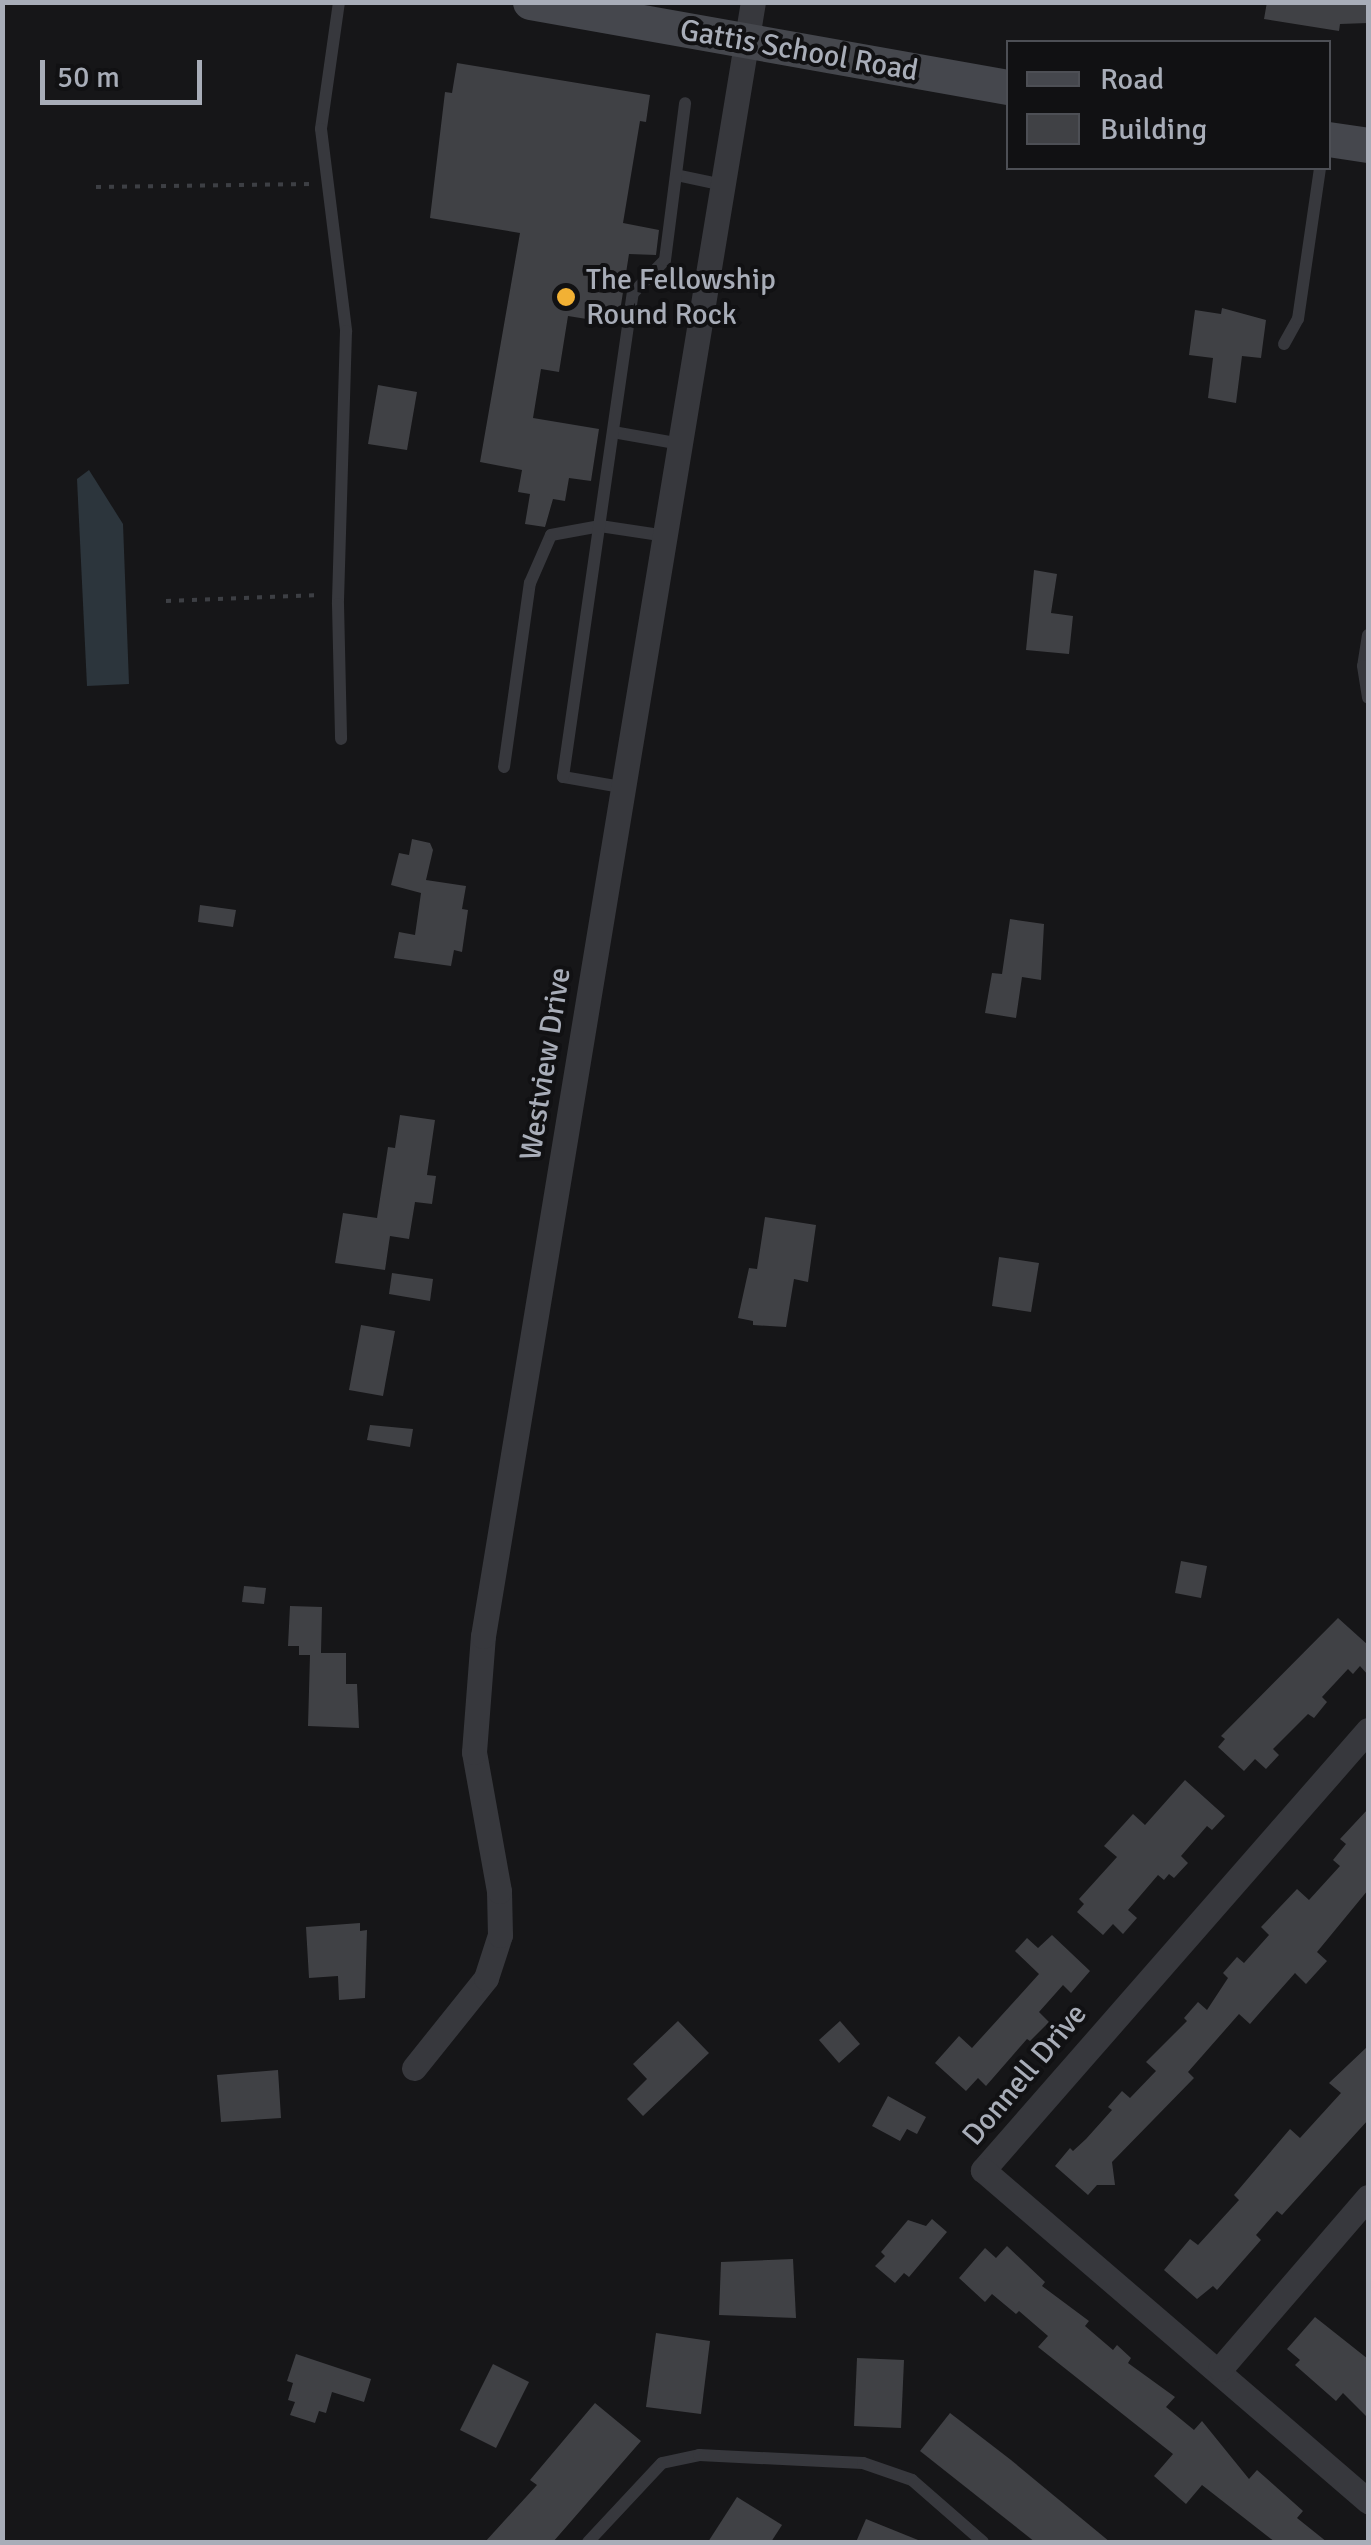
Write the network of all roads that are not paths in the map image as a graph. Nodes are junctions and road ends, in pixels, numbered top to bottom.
1 (339, 2) edge
2 (530, 2) edge
3 (753, 2) edge
4 (746, 44) junction
5 (1006, 86) edge
6 (685, 103) dead end
7 (1331, 139) edge
8 (1368, 145) edge
9 (1320, 170) edge
10 (676, 175) junction
11 (724, 185) junction
12 (1284, 344) dead end
13 (613, 432) junction
14 (681, 444) junction
15 (600, 526) junction
16 (666, 536) junction
17 (1368, 635) edge
18 (1368, 698) edge
19 (342, 739) dead end
20 (504, 767) dead end
21 (621, 787) junction
22 (1368, 1730) edge
23 (414, 2068) dead end
24 (1368, 2197) edge
25 (1220, 2369) junction
26 (1368, 2501) edge
27 (588, 2542) edge
28 (982, 2542) edge

1 - 19 lane
2 - 4 main road, Gattis School Road
3 - 4 street, Westview Drive
4 - 5 main road, Gattis School Road
4 - 11 street, Westview Drive
6 - 10 lane
7 - 8 main road
9 - 12 lane
10 - 11 lane
10 - 13 lane
11 - 14 street, Westview Drive
13 - 14 lane
13 - 15 lane
14 - 16 street, Westview Drive
15 - 16 lane
15 - 20 lane
15 - 21 lane
16 - 21 street, Westview Drive
17 - 18 lane
21 - 23 street, Westview Drive
22 - 25 street, Donnell Drive
24 - 25 street
25 - 26 street, Donnell Drive
27 - 28 lane

